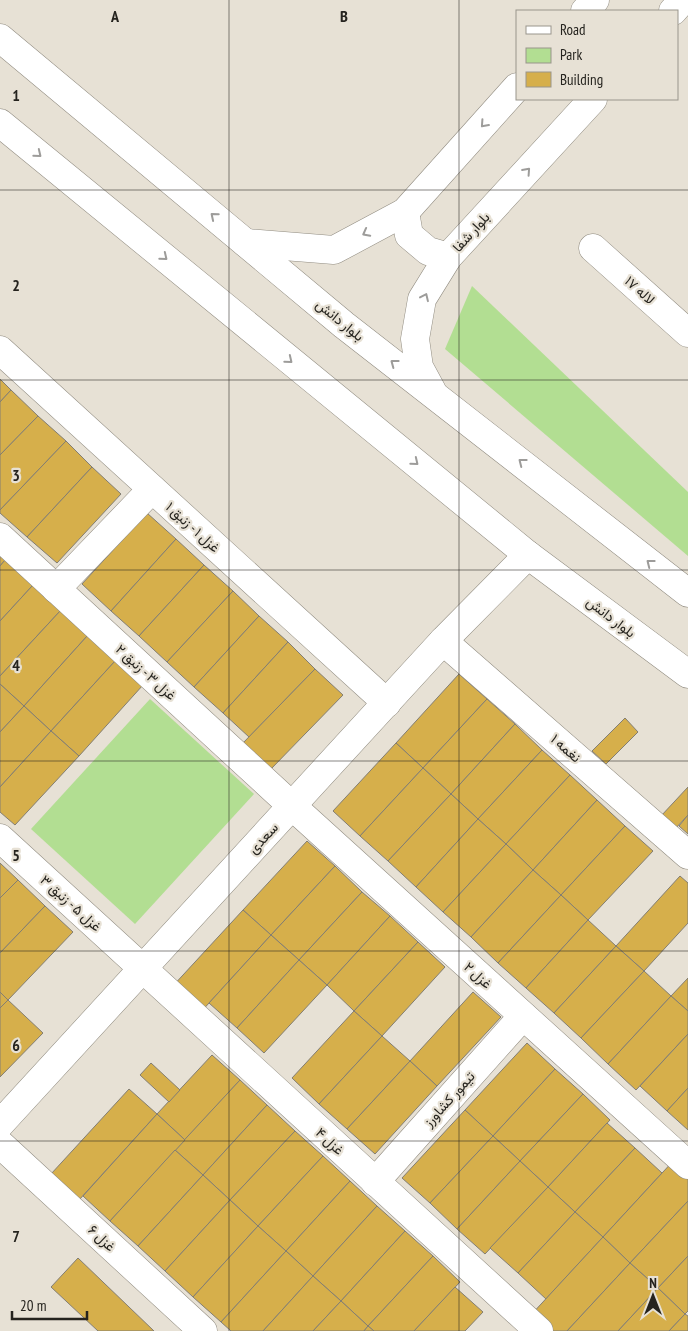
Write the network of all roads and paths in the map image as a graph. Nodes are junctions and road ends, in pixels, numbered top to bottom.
1 (596, 0) edge
2 (683, 0) edge
3 (586, 10) edge
4 (674, 10) edge
5 (0, 38) edge
6 (516, 88) edge
7 (592, 100) edge
8 (0, 123) edge
9 (405, 212) junction
10 (246, 242) junction
11 (593, 248) dead end
12 (448, 258) junction
13 (688, 333) edge
14 (0, 350) edge
15 (433, 393) junction
16 (152, 490) junction
17 (0, 538) edge
18 (528, 555) junction
19 (56, 590) junction
20 (688, 593) edge
21 (443, 641) junction
22 (688, 674) edge
23 (386, 703) junction
24 (292, 806) junction
25 (0, 838) edge
26 (688, 855) edge
27 (143, 968) junction
28 (523, 1016) junction
29 (0, 1124) edge
30 (0, 1144) edge
31 (688, 1165) edge
32 (375, 1182) junction
33 (203, 1331) edge
34 (539, 1331) edge

1 - 3 street
2 - 4 street
10 -> 5 street, بلوار دانش
6 -> 9 street
12 -> 7 street, بلوار شفا
8 -> 18 street, بلوار دانش
9 -> 10 street
9 - 12 street
15 -> 10 street, بلوار دانش
11 - 13 street, لاله ۱۷
15 -> 12 street, بلوار شفا
14 - 16 street, غزل ۱ - زنبق ۱
20 -> 15 street, بلوار دانش
16 - 19 street
16 - 23 street, غزل ۱ - زنبق ۱
17 - 19 street, غزل ۳ - زنبق ۲
18 - 21 street, سعدی
18 - 22 street, بلوار دانش
19 - 24 street, غزل ۳ - زنبق ۲
21 - 23 street, سعدی
21 - 26 street, نغمه ۱
23 - 24 street, سعدی
24 - 27 street, سعدی
24 - 28 street, غزل ۲
25 - 27 street, غزل ۵ - زنبق ۳
27 - 29 street, سعدی
27 - 32 street, غزل ۴
28 - 31 street, غزل ۲
28 - 32 street, تیمور کشاورز
30 - 33 street, غزل ۶
32 - 34 street, غزل ۴

